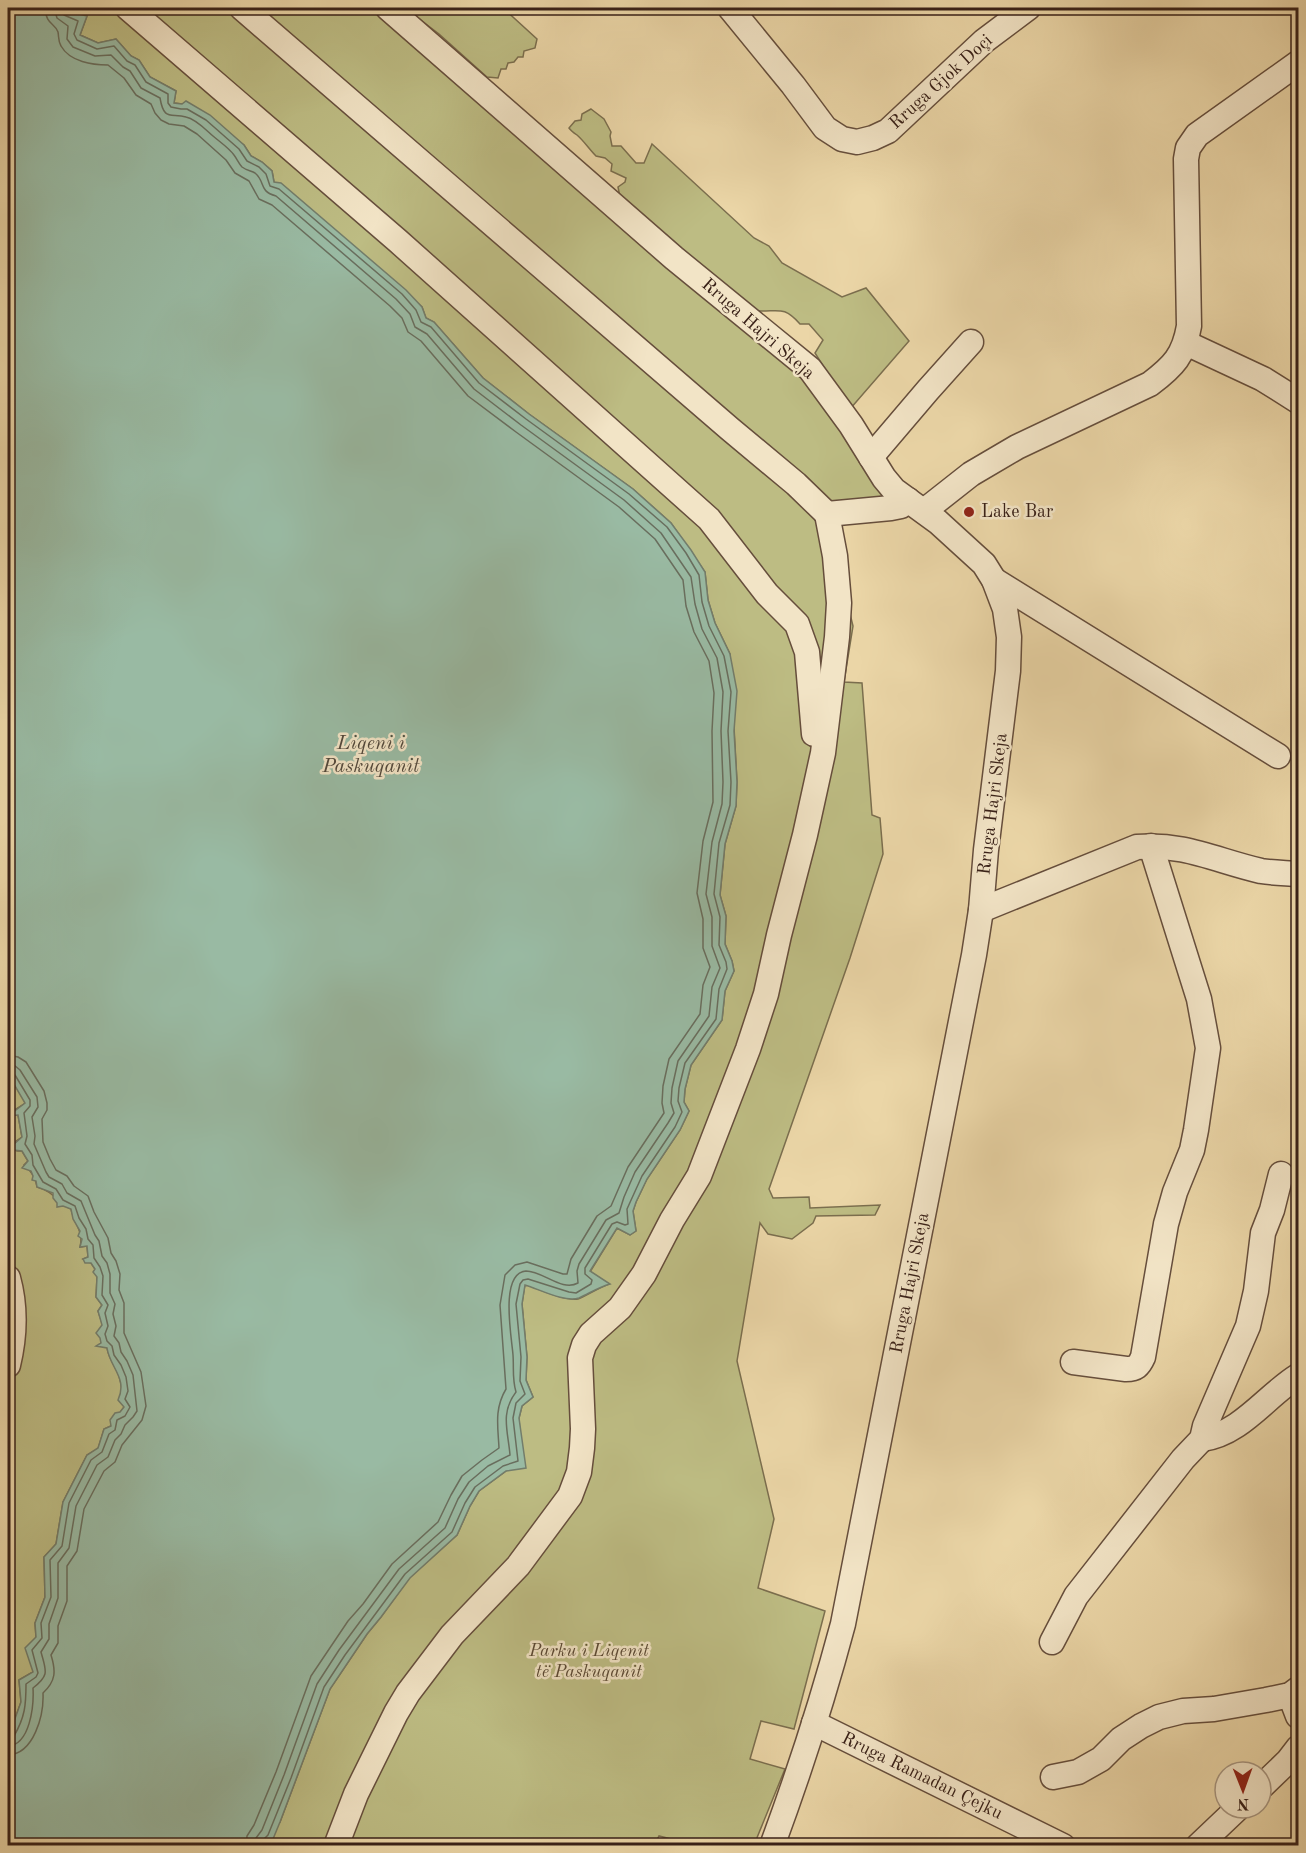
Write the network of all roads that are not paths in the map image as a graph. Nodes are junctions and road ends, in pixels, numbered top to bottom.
1 (128, 8) edge
2 (242, 8) edge
3 (387, 8) edge
4 (730, 8) edge
5 (1028, 8) edge
6 (1297, 67) edge
7 (971, 342) dead end
8 (1186, 343) junction
9 (1299, 401) edge
10 (871, 457) junction
11 (908, 506) junction
12 (827, 514) junction
13 (994, 580) junction
14 (823, 753) junction
15 (1278, 756) dead end
16 (1151, 846) junction
17 (1299, 874) edge
18 (981, 910) junction
19 (1281, 1174) dead end
20 (8, 1278) edge
21 (1073, 1362) dead end
22 (8, 1365) edge
23 (1299, 1376) edge
24 (1203, 1439) junction
25 (1052, 1642) dead end
26 (1296, 1700) edge
27 (818, 1725) junction
28 (1299, 1748) edge
29 (1273, 1775) edge
30 (1053, 1777) dead end
31 (1225, 1820) edge
32 (336, 1845) edge
33 (772, 1845) edge
34 (790, 1845) edge
35 (1063, 1845) edge
36 (1198, 1845) edge

1 - 14 street
2 - 12 street
3 - 10 street, Rruga Hajri Skeja
4 - 5 street, Rruga Gjok Doçi
6 - 8 street
7 - 10 street
8 - 9 street
8 - 11 street
10 - 11 street, Rruga Hajri Skeja
11 - 12 street
11 - 13 street, Rruga Hajri Skeja
12 - 14 street
13 - 15 street
13 - 18 street, Rruga Hajri Skeja
14 - 32 street
16 - 17 street
16 - 18 street
16 - 21 street
18 - 27 street, Rruga Hajri Skeja
19 - 24 street
20 - 22 street
23 - 24 street
24 - 25 street
26 - 30 street
27 - 33 street, Rruga Hajri Skeja
27 - 34 street
27 - 35 street, Rruga Ramadan Çejku
28 - 29 street
31 - 36 street

